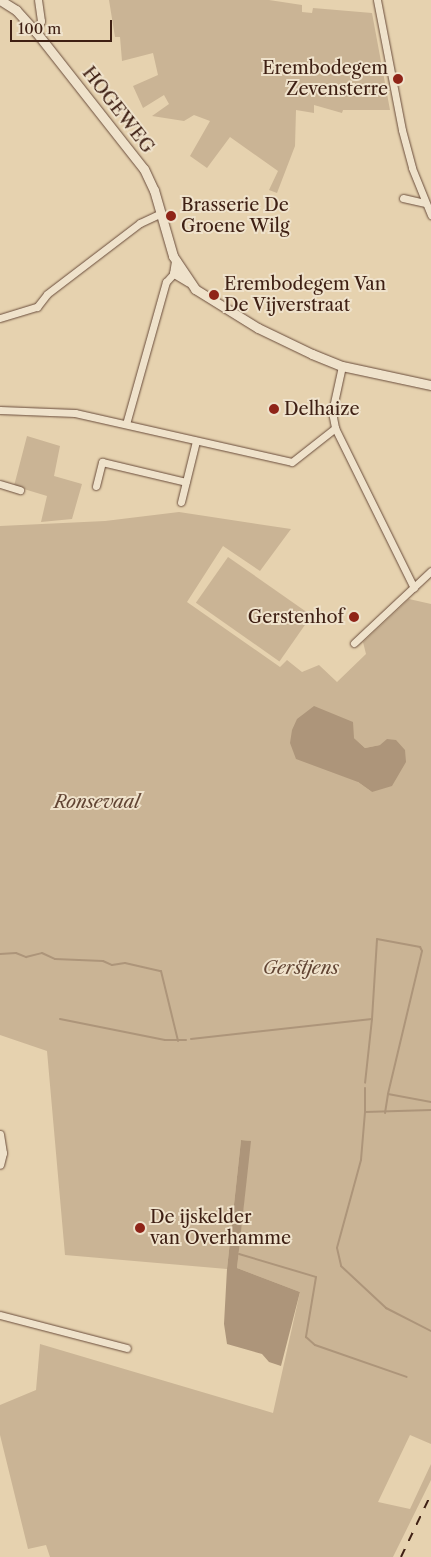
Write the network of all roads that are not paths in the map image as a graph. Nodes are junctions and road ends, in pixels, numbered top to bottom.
1 (0, 0) edge
2 (38, 0) edge
3 (377, 0) edge
4 (36, 32) junction
5 (403, 198) dead end
6 (425, 203) junction
7 (161, 213) junction
8 (431, 216) edge
9 (176, 261) junction
10 (174, 273) junction
11 (191, 284) junction
12 (0, 318) edge
13 (342, 366) junction
14 (431, 385) edge
15 (0, 410) edge
16 (126, 424) junction
17 (335, 428) junction
18 (196, 441) junction
19 (186, 482) junction
20 (0, 484) edge
21 (96, 486) dead end
22 (20, 490) dead end
23 (181, 502) dead end
24 (431, 571) edge
25 (414, 588) junction
26 (354, 643) dead end
27 (0, 1134) edge
28 (0, 1165) edge
29 (0, 1315) edge
30 (127, 1348) dead end

1 - 4 street, HOGEWEG
2 - 4 street
3 - 6 street
4 - 7 street, HOGEWEG
5 - 6 street
6 - 8 street
7 - 9 street, HOGEWEG
7 - 12 street
9 - 10 street, HOGEWEG
9 - 11 street, HOGEWEG
10 - 11 street, HOGEWEG
10 - 16 street
11 - 13 street, HOGEWEG
13 - 14 street, HOGEWEG
13 - 17 street
15 - 16 street
16 - 18 street
17 - 18 street
17 - 25 street
18 - 19 street
19 - 21 street
19 - 23 street
20 - 22 street
24 - 25 street
25 - 26 street
27 - 28 street
29 - 30 street

